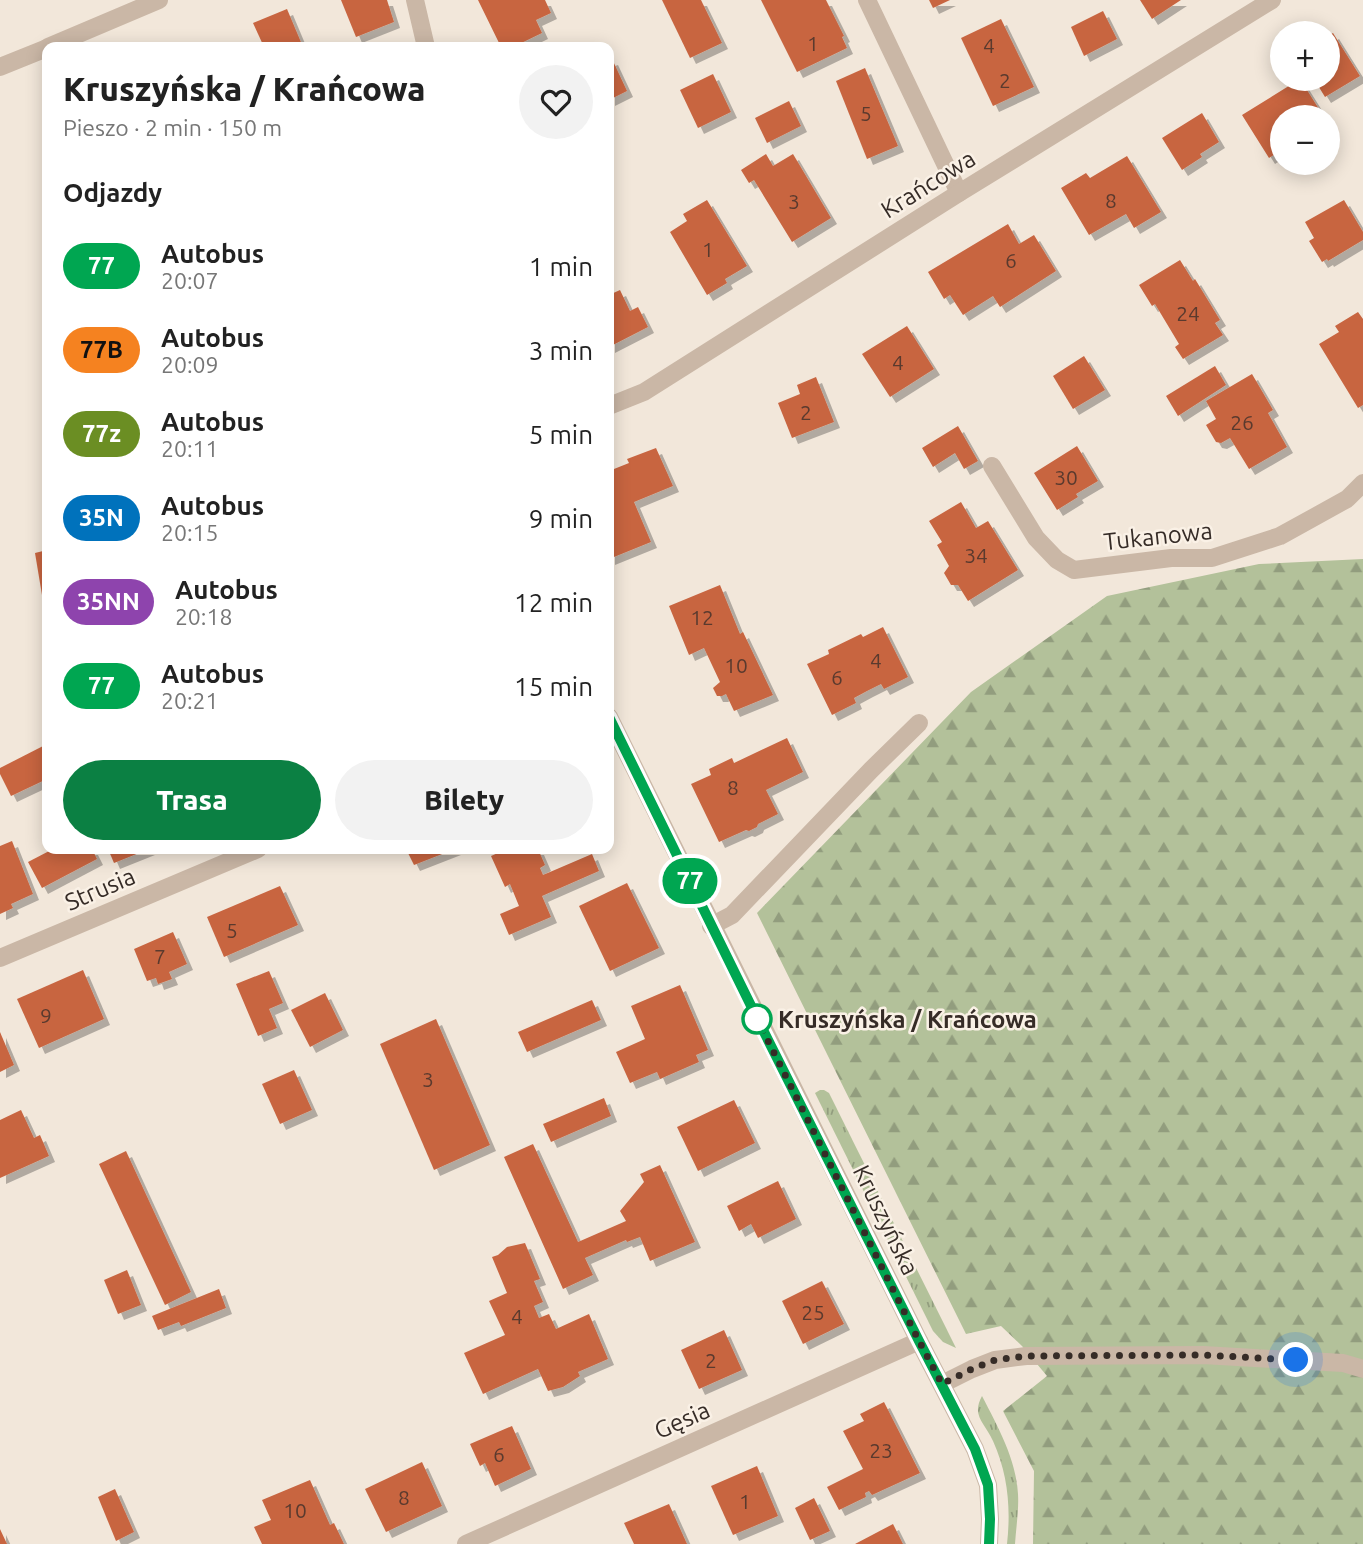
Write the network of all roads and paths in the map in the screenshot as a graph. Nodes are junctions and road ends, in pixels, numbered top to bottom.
1 (159, 0) edge
2 (415, 0) edge
3 (867, 0) edge
4 (1272, 0) edge
5 (62, 42) edge
6 (425, 42) edge
7 (42, 50) edge
8 (0, 67) edge
9 (959, 193) junction
10 (614, 403) edge
11 (992, 466) dead end
12 (1363, 483) edge
13 (919, 723) dead end
14 (614, 727) edge
15 (240, 854) edge
16 (711, 926) junction
17 (0, 958) edge
18 (919, 1341) junction
19 (1363, 1369) edge
20 (942, 1384) junction
21 (466, 1544) edge
22 (989, 1544) edge

1 - 5 street
2 - 6 street
3 - 9 street
4 - 9 street, Krańcowa
7 - 8 street
9 - 10 street, Krańcowa
11 - 12 street, Tukanowa
13 - 16 street
14 - 16 street, Kruszyńska
15 - 17 street, Strusia
16 - 18 street, Kruszyńska
18 - 20 street, Kruszyńska
18 - 21 street, Gęsia
19 - 20 street
20 - 22 street, Kruszyńska

